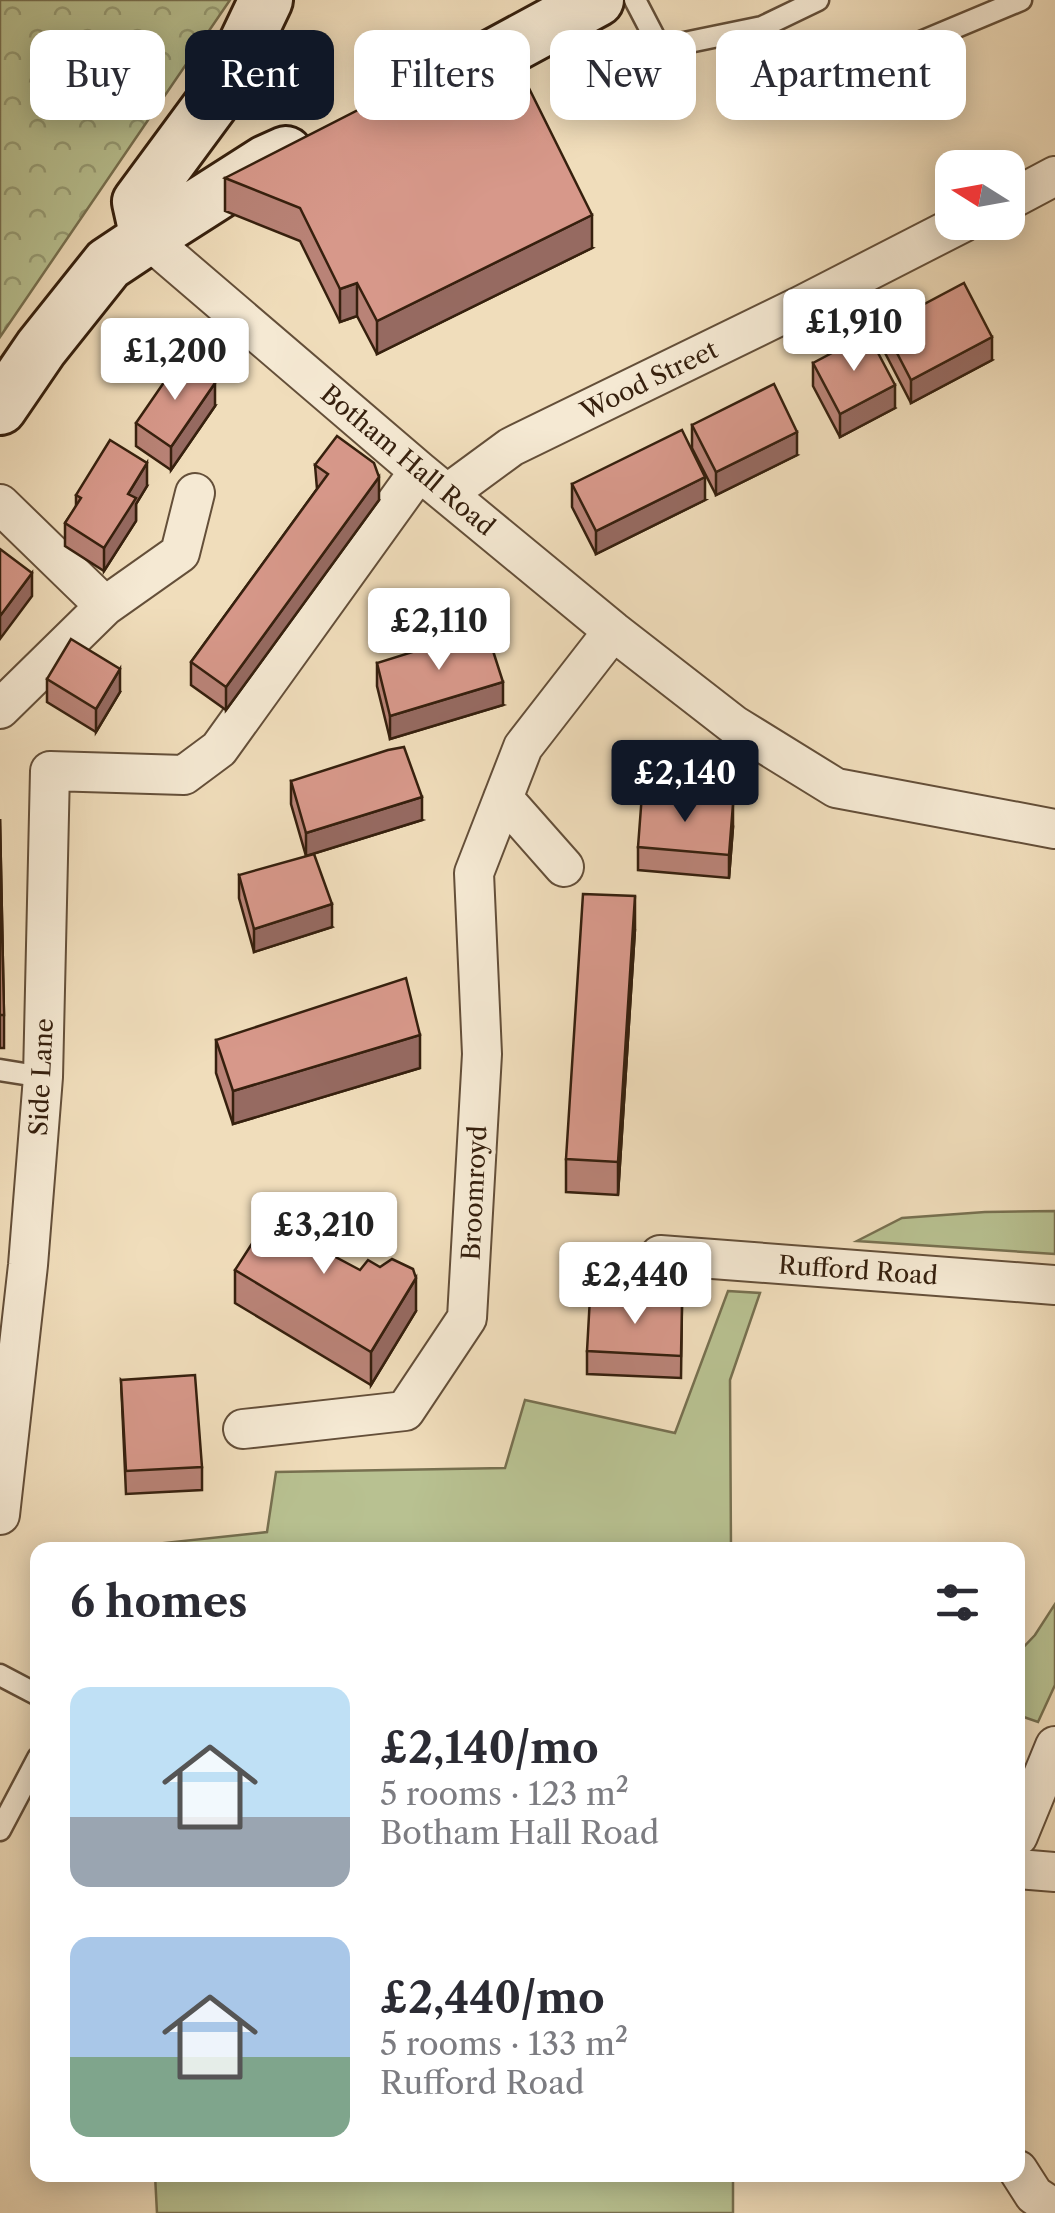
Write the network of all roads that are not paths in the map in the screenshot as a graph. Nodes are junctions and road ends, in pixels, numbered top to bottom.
1 (266, 0) edge
2 (636, 0) edge
3 (818, 0) edge
4 (1021, 0) edge
5 (574, 5) edge
6 (949, 30) edge
7 (530, 31) edge
8 (334, 132) edge
9 (1055, 176) edge
10 (1025, 191) edge
11 (935, 237) edge
12 (127, 251) junction
13 (0, 408) edge
14 (433, 482) junction
15 (195, 493) dead end
16 (0, 504) edge
17 (105, 606) junction
18 (613, 632) junction
19 (0, 709) edge
20 (184, 775) joint
21 (503, 798) junction
22 (1055, 829) edge
23 (564, 866) dead end
24 (0, 1070) edge
25 (42, 1078) junction
26 (660, 1255) dead end
27 (1055, 1285) edge
28 (243, 1428) dead end
29 (0, 1515) edge
30 (0, 1675) edge
31 (30, 1691) edge
32 (1055, 1746) edge
33 (30, 1773) edge
34 (1025, 1819) edge
35 (0, 1830) edge
36 (1025, 1870) edge
37 (1055, 1872) edge
38 (1025, 2181) edge
39 (1055, 2209) edge

1 - 12 street
2 - 3 lane
4 - 6 lane
5 - 7 street
8 - 12 street
9 - 10 street
11 - 14 street, Wood Street
12 - 13 street
12 - 14 street, Botham Hall Road
14 - 18 street, Botham Hall Road
14 - 20 street, Wood Street
15 - 17 street
16 - 17 street
17 - 19 street
18 - 21 street, Broomroyd
18 - 22 street, Botham Hall Road
20 - 25 street, Side Lane
21 - 23 street
21 - 28 street, Broomroyd
24 - 25 lane
25 - 29 street, Side Lane
26 - 27 street, Rufford Road
30 - 31 lane
32 - 34 street
33 - 35 lane
36 - 37 street
38 - 39 street

